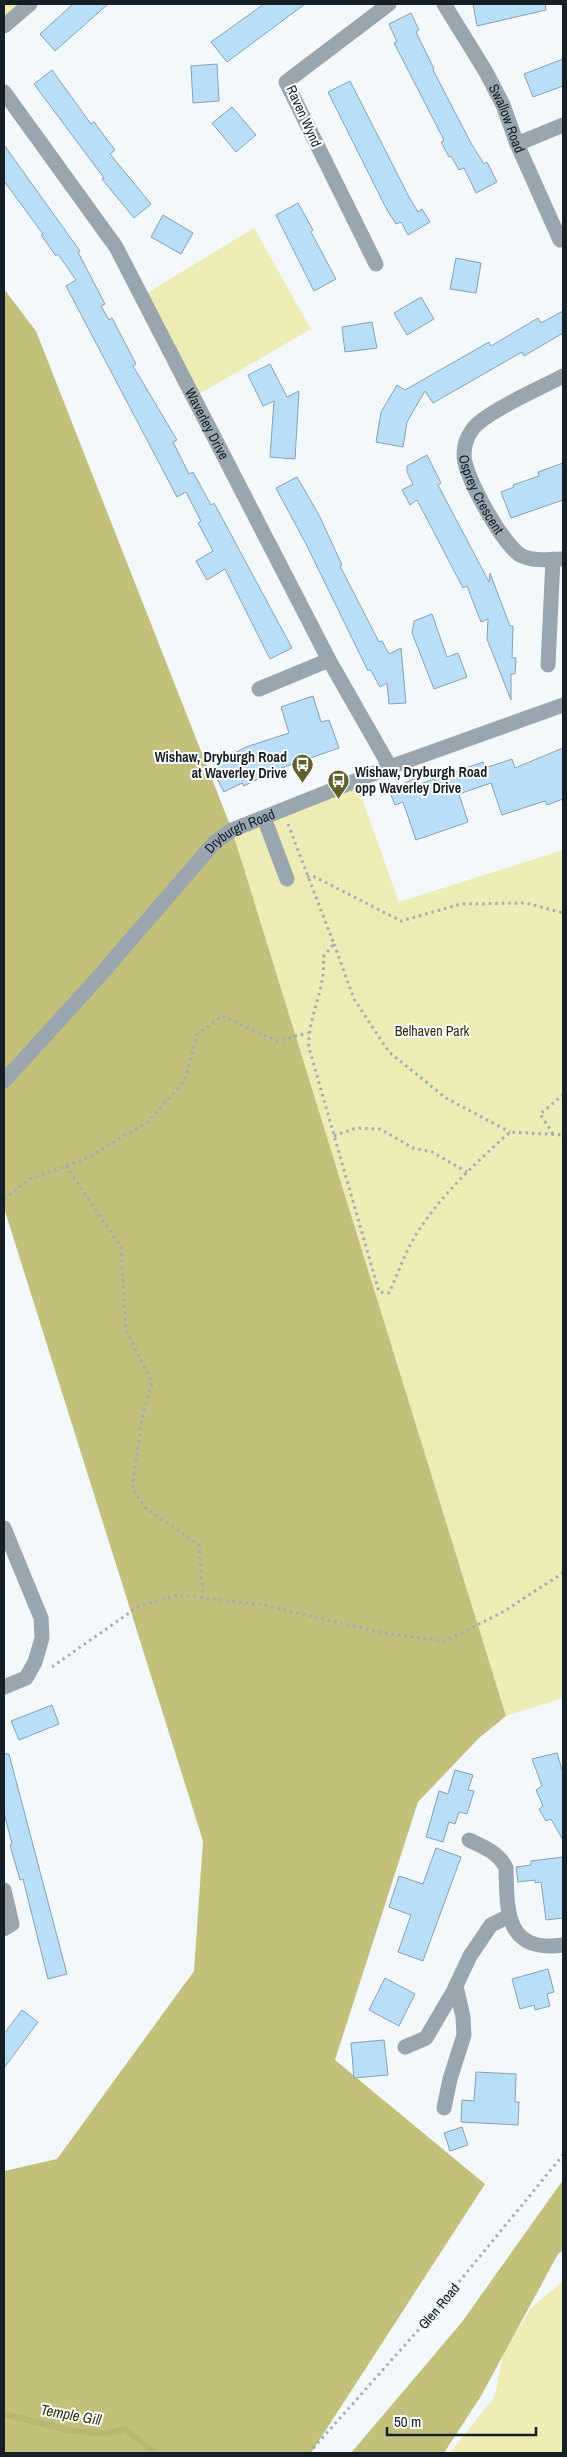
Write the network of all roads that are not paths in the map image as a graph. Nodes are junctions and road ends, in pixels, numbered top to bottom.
1 (30, 4) edge
2 (389, 4) edge
3 (444, 4) edge
4 (4, 26) edge
5 (4, 92) edge
6 (563, 125) edge
7 (517, 144) junction
8 (560, 240) dead end
9 (376, 264) dead end
10 (563, 376) edge
11 (558, 559) edge
12 (328, 660) junction
13 (548, 665) dead end
14 (259, 689) dead end
15 (563, 705) edge
16 (390, 767) junction
17 (264, 818) junction
18 (287, 879) dead end
19 (4, 1081) edge
20 (4, 1528) edge
21 (4, 1687) edge
22 (469, 1840) dead end
23 (4, 1890) edge
24 (508, 1910) junction
25 (4, 1929) edge
26 (563, 1945) edge
27 (456, 1986) junction
28 (404, 2047) dead end
29 (444, 2108) dead end

1 - 4 street
2 - 9 street, Raven Wynd
3 - 7 street, Swallow Road
5 - 12 street, Waverley Drive
6 - 7 street
7 - 8 street, Swallow Road
10 - 11 street, Osprey Crescent
11 - 13 street
12 - 14 street
12 - 16 street, Waverley Drive
15 - 16 street, Dryburgh Road
16 - 17 street, Dryburgh Road
17 - 18 street
17 - 19 street, Dryburgh Road
20 - 21 street
22 - 24 street
23 - 25 street
24 - 26 street
24 - 27 street
27 - 28 street
27 - 29 street

